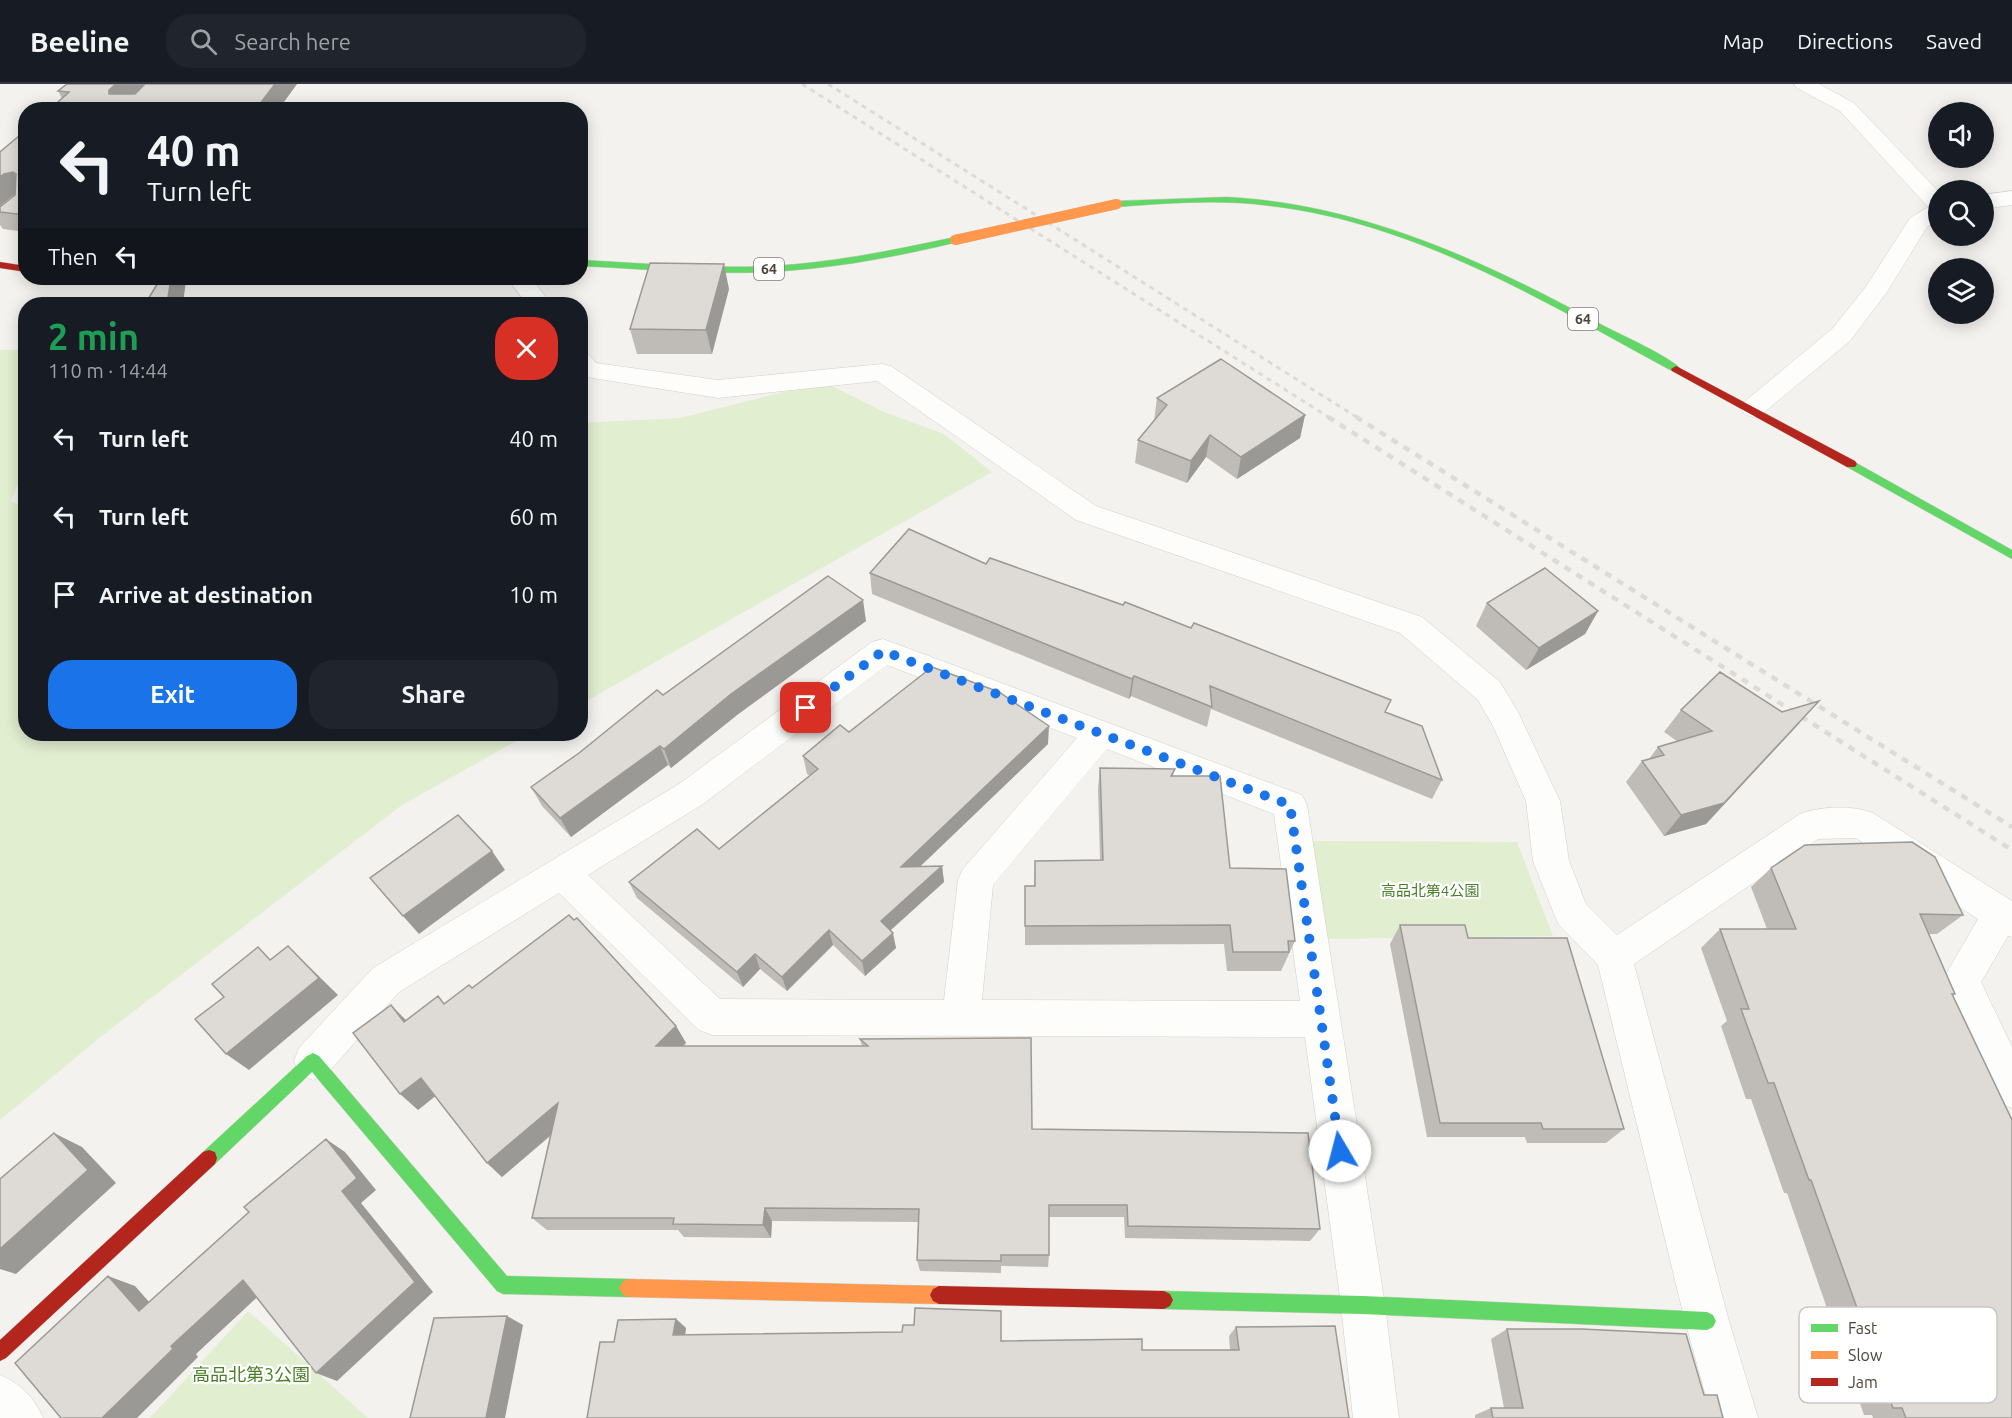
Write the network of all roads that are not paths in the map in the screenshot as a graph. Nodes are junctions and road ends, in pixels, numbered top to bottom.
1 (1804, 84) edge
2 (1928, 193) edge
3 (2012, 198) edge
4 (1994, 200) edge
5 (1928, 216) edge
6 (588, 263) edge
7 (0, 265) edge
8 (18, 267) edge
9 (524, 285) edge
10 (534, 297) edge
11 (588, 370) edge
12 (1753, 408) junction
13 (2012, 555) edge
14 (1101, 733) junction
15 (561, 872) junction
16 (2006, 918) edge
17 (1614, 957) junction
18 (961, 1019) junction
19 (1321, 1019) junction
20 (313, 1061) junction
21 (2012, 1089) edge
22 (1363, 1305) junction
23 (1707, 1321) junction
24 (0, 1352) edge
25 (0, 1398) edge
26 (20, 1418) edge
27 (1376, 1418) edge
28 (1735, 1418) edge

1 - 2 street
3 - 4 street
5 - 12 street
6 - 12 main road, 64, bridge
7 - 8 main road
9 - 10 street
11 - 17 street
12 - 13 main road, 64
14 - 15 street
14 - 18 street
14 - 19 street
15 - 18 street
15 - 20 street
16 - 17 street
16 - 21 street
17 - 23 street
18 - 19 street
19 - 22 street
20 - 22 main road
20 - 24 main road
22 - 23 main road
22 - 27 street
23 - 28 street
25 - 26 street

